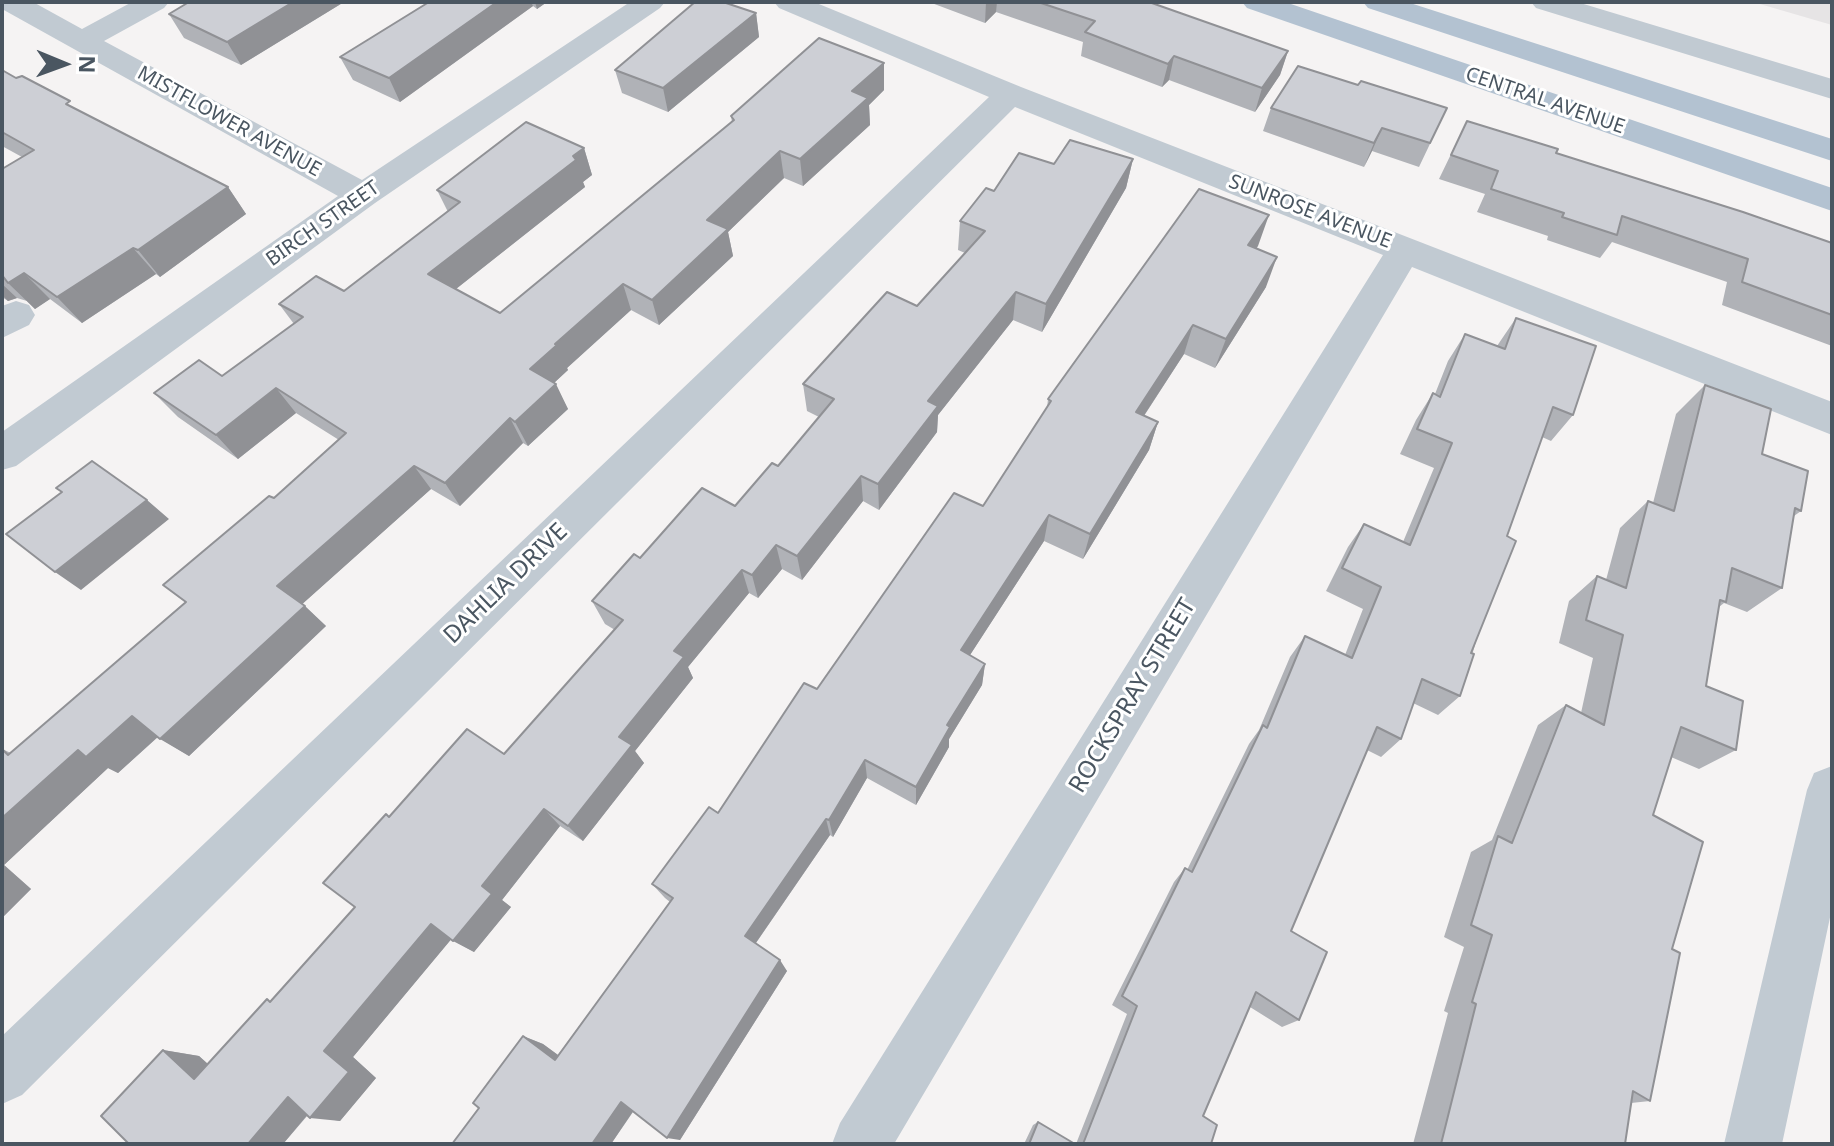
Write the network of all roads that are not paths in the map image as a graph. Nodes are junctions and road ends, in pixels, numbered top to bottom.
1 (11, 2) edge
2 (154, 2) edge
3 (650, 2) edge
4 (789, 2) edge
5 (1257, 2) edge
6 (1378, 2) edge
7 (1546, 2) edge
8 (81, 41) junction
9 (1832, 89) edge
10 (1010, 94) junction
11 (1832, 150) edge
12 (363, 195) junction
13 (1832, 200) edge
14 (1405, 249) junction
15 (1832, 419) edge
16 (10, 437) edge
17 (1832, 790) edge
18 (2, 1075) edge
19 (861, 1144) edge
20 (1753, 1144) edge

1 - 8 street, MISTFLOWER AVENUE
2 - 8 street
3 - 12 street, BIRCH STREET
4 - 10 street, SUNROSE AVENUE
5 - 13 main road, CENTRAL AVENUE
6 - 11 main road, CENTRAL AVENUE
7 - 9 street
8 - 12 street, MISTFLOWER AVENUE
10 - 14 street, SUNROSE AVENUE
10 - 18 street, DAHLIA DRIVE
12 - 16 street, BIRCH STREET
14 - 15 street, SUNROSE AVENUE
14 - 19 street, ROCKSPRAY STREET
17 - 20 street

